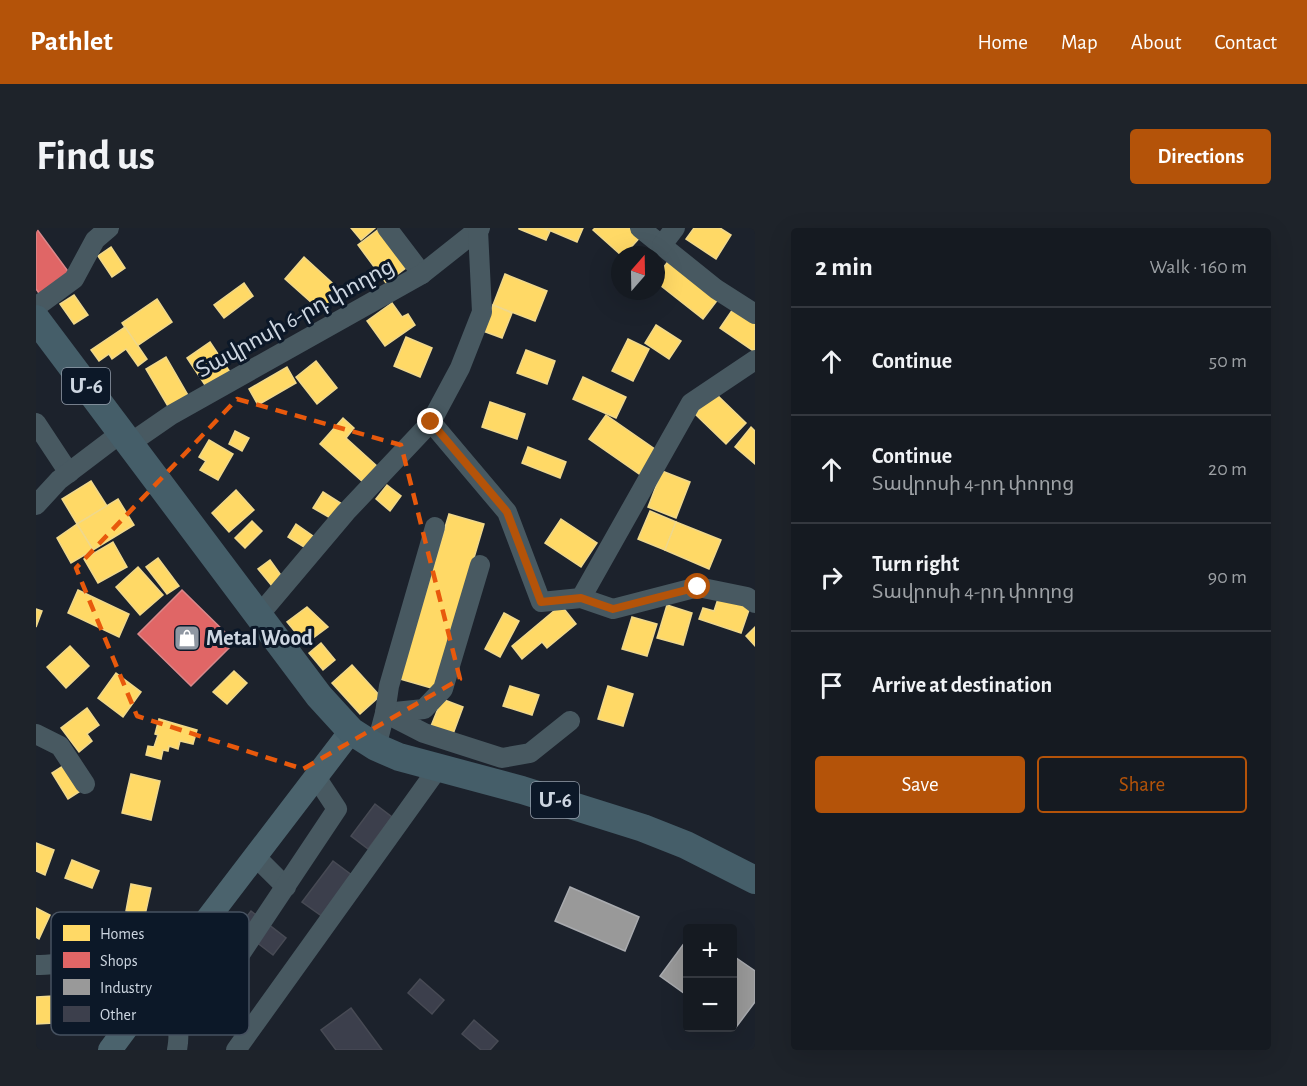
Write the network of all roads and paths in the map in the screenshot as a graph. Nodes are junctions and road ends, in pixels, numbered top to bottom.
1 (109, 228) edge
2 (387, 228) edge
3 (640, 228) edge
4 (675, 228) edge
5 (479, 229) edge
6 (662, 246) joint
7 (665, 248) edge
8 (422, 274) junction
9 (36, 307) edge
10 (755, 314) edge
11 (36, 319) edge
12 (755, 360) edge
13 (431, 422) junction
14 (36, 423) edge
15 (125, 438) junction
16 (69, 473) junction
17 (36, 505) edge
18 (435, 527) dead end
19 (480, 565) dead end
20 (581, 598) junction
21 (755, 603) edge
22 (259, 615) junction
23 (385, 713) junction
24 (570, 721) dead end
25 (351, 731) junction
26 (36, 734) edge
27 (376, 747) junction
28 (439, 767) junction
29 (316, 777) junction
30 (85, 784) dead end
31 (255, 856) junction
32 (755, 880) edge
33 (286, 887) junction
34 (213, 912) edge
35 (249, 942) edge
36 (51, 964) edge
37 (36, 965) edge
38 (249, 1032) edge
39 (121, 1035) edge
40 (178, 1035) edge
41 (247, 1035) edge
42 (110, 1050) edge
43 (177, 1050) edge
44 (236, 1050) edge

1 - 9 street
2 - 8 street
3 - 6 street
4 - 6 street
5 - 8 street, Տավրոսի 6-րդ փողոց
5 - 13 street
7 - 10 street
8 - 15 street, Տավրոսի 6-րդ փողոց
11 - 15 highway, Մ-6
12 - 20 street
13 - 20 street
13 - 22 street
14 - 16 street
15 - 16 street, Տավրոսի 6-րդ փողոց
15 - 22 highway, Մ-6
16 - 17 street, Տավրոսի 6-րդ փողոց
18 - 23 street
19 - 23 street
20 - 21 street
22 - 25 highway, Մ-6
23 - 24 street
23 - 27 street
25 - 27 highway, Մ-6
25 - 29 main road
26 - 30 street
27 - 28 highway, Մ-6
28 - 32 highway, Մ-6
28 - 38 street
29 - 31 main road
29 - 33 street
31 - 33 street
31 - 34 main road, bridge
33 - 35 street
36 - 37 street
39 - 42 main road, bridge
40 - 43 street
41 - 44 street

